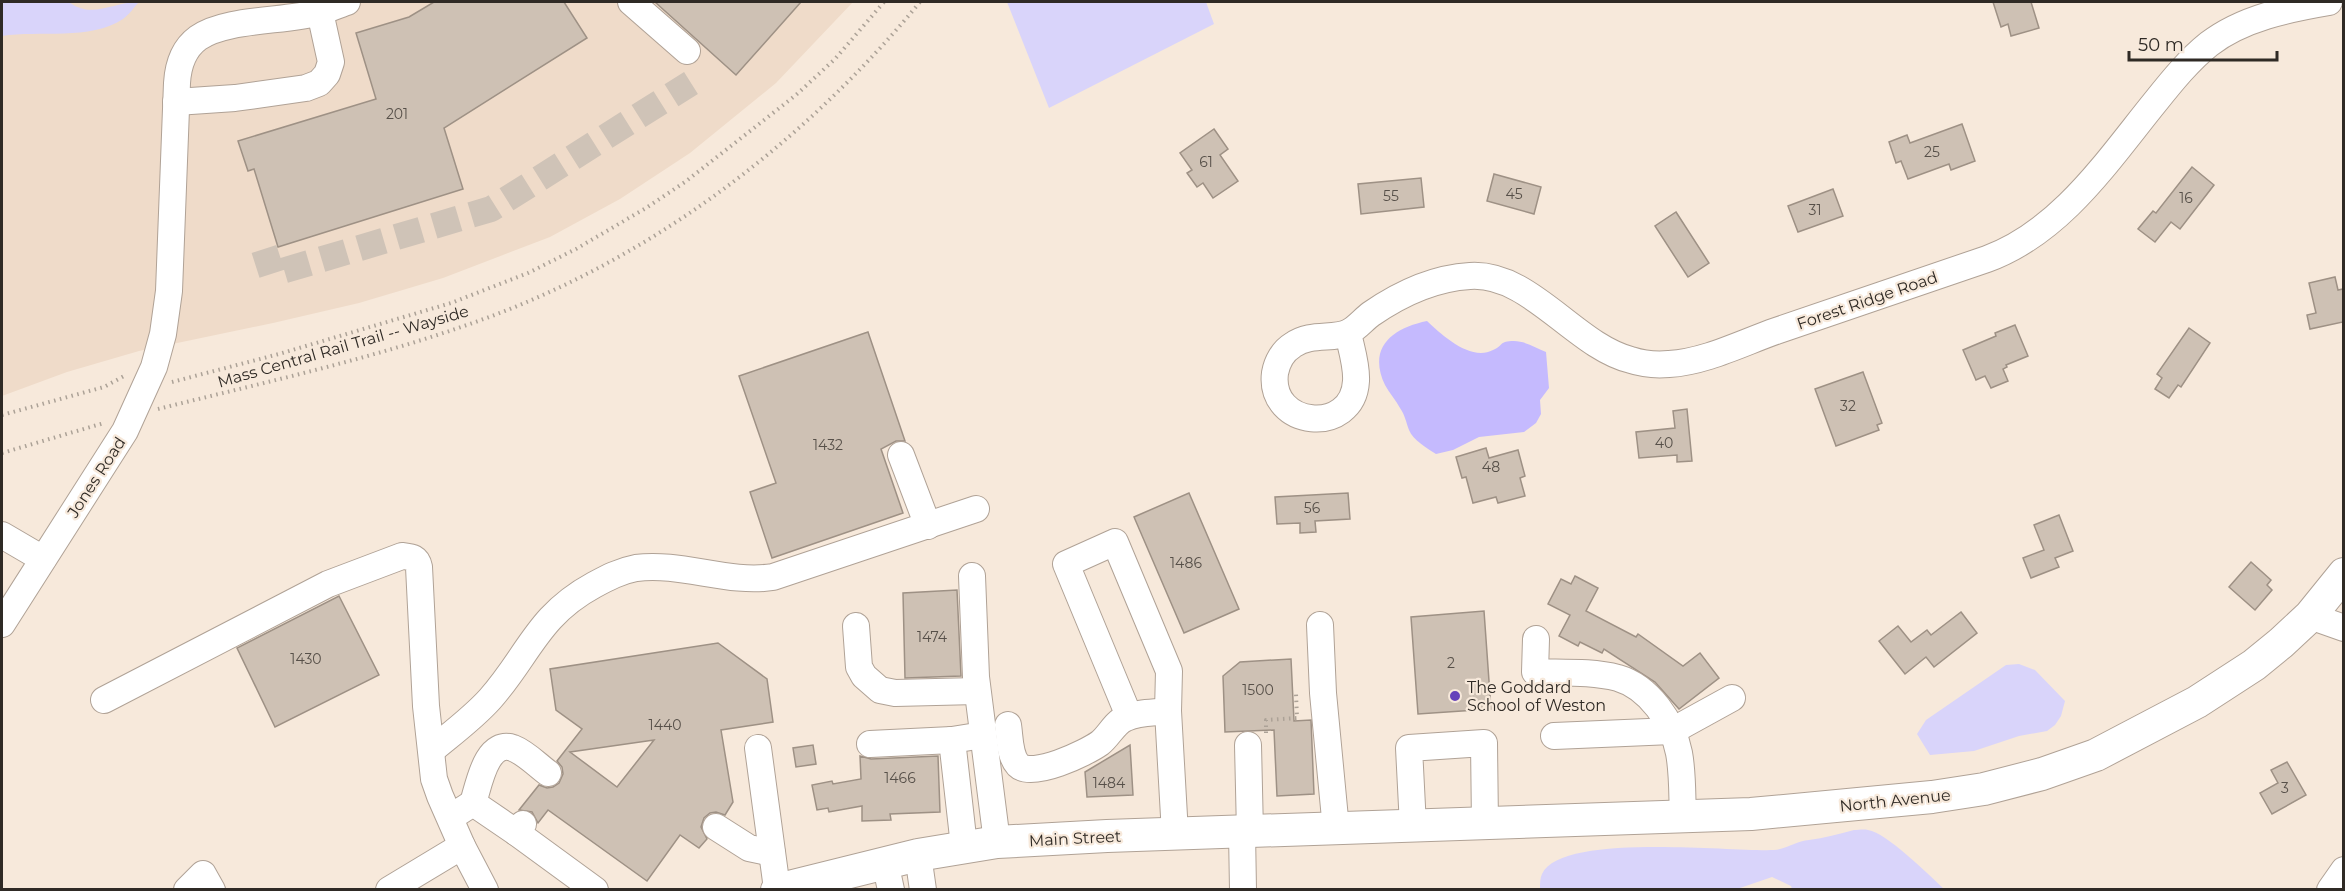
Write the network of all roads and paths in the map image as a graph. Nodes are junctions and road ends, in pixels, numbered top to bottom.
1 (346, 2) edge
2 (631, 2) edge
3 (884, 2) edge
4 (920, 2) edge
5 (2329, 2) edge
6 (320, 12) junction
7 (687, 51) dead end
8 (176, 102) junction
9 (1348, 333) dead end
10 (136, 373) dead end
11 (170, 383) dead end
12 (2, 415) edge
13 (133, 416) junction
14 (2, 453) edge
15 (901, 455) dead end
16 (976, 509) dead end
17 (928, 526) junction
18 (2, 535) edge
19 (43, 559) junction
20 (2343, 574) edge
21 (972, 576) dead end
22 (2310, 616) junction
23 (2, 624) edge
24 (1320, 625) dead end
25 (856, 626) dead end
26 (2343, 628) edge
27 (1536, 639) dead end
28 (977, 691) junction
29 (1296, 694) dead end
30 (1732, 698) dead end
31 (104, 700) dead end
32 (1168, 711) junction
33 (1129, 716) junction
34 (1008, 725) dead end
35 (1672, 731) junction
36 (983, 735) junction
37 (1554, 736) dead end
38 (952, 740) junction
39 (870, 744) dead end
40 (1248, 746) joint
41 (758, 748) dead end
42 (432, 750) junction
43 (548, 773) dead end
44 (473, 803) junction
45 (450, 818) junction
46 (1683, 818) junction
47 (1485, 824) junction
48 (1413, 826) junction
49 (716, 827) dead end
50 (1378, 828) joint
51 (1336, 829) junction
52 (1246, 832) junction
53 (1175, 834) junction
54 (997, 842) junction
55 (462, 846) junction
56 (964, 846) junction
57 (772, 853) junction
58 (918, 855) junction
59 (2343, 870) edge
60 (888, 876) edge
61 (777, 889) edge
62 (187, 890) edge
63 (212, 890) edge
64 (389, 890) edge
65 (485, 890) edge
66 (595, 890) edge
67 (924, 890) edge
68 (1243, 890) edge
69 (2330, 890) edge

1 - 6 street, Jones Road
2 - 7 street
3 - 11 path
4 - 13 path, Mass Central Rail Trail -- Wayside
5 - 9 street, Forest Ridge Road
6 - 8 street, Jones Road
6 - 8 street
8 - 13 street, Jones Road
10 - 12 path
13 - 14 path, Mass Central Rail Trail -- Wayside
13 - 19 street, Jones Road
15 - 17 street
16 - 17 street
17 - 42 street
18 - 19 street
19 - 23 street, Jones Road
20 - 22 main road, North Avenue
21 - 28 street
22 - 26 street
22 - 46 main road, North Avenue
24 - 51 street
25 - 28 street
27 - 35 street
28 - 36 street
29 - 40 path
30 - 35 street
31 - 42 street
32 - 33 street
32 - 33 street
32 - 53 street
33 - 34 street
35 - 37 street
35 - 46 street
36 - 38 street
36 - 54 street
38 - 39 street
38 - 56 street
40 - 52 street
41 - 57 street
42 - 45 street
43 - 44 street
44 - 45 street
44 - 66 street
45 - 55 street
46 - 47 main road, North Avenue
47 - 48 main road, North Avenue
47 - 48 street
48 - 50 main road, North Avenue
49 - 57 street
50 - 51 main road, Main Street
51 - 52 main road, Main Street
52 - 53 main road, Main Street
52 - 68 street
53 - 54 main road, Main Street
54 - 56 main road, Main Street
55 - 64 street
55 - 65 street
56 - 58 main road, Main Street
57 - 61 street
58 - 60 main road, Main Street
58 - 67 street
59 - 69 street
60 - 61 main road, Main Street
62 - 63 street

